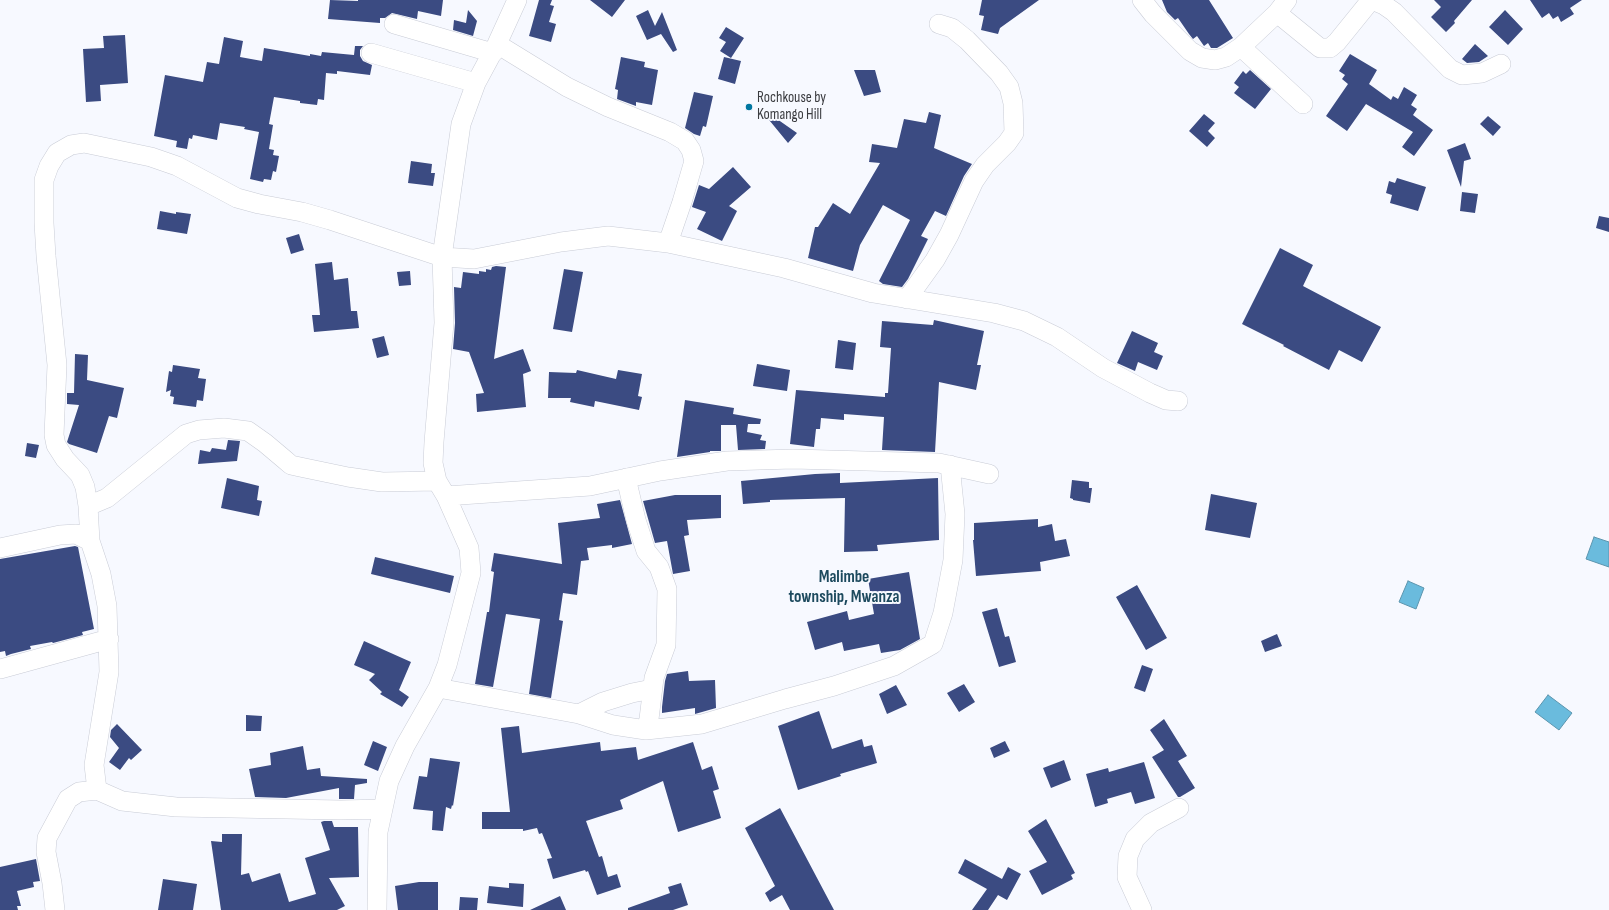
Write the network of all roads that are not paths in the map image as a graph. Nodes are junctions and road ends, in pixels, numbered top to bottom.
1 (517, 0) edge
2 (1142, 0) edge
3 (1371, 0) edge
4 (1282, 6) edge
5 (394, 24) dead end
6 (939, 24) dead end
7 (1240, 47) junction
8 (495, 48) junction
9 (371, 54) dead end
10 (1501, 64) dead end
11 (476, 83) junction
12 (1303, 104) dead end
13 (668, 243) junction
14 (442, 256) junction
15 (907, 299) junction
16 (1178, 401) dead end
17 (950, 465) junction
18 (989, 474) dead end
19 (626, 478) junction
20 (441, 488) junction
21 (88, 506) junction
22 (90, 541) junction
23 (0, 548) edge
24 (109, 639) junction
25 (0, 669) edge
26 (438, 688) junction
27 (652, 688) junction
28 (579, 714) junction
29 (646, 730) junction
30 (97, 790) junction
31 (1179, 808) dead end
32 (383, 809) junction
33 (55, 910) edge
34 (376, 910) edge
35 (1142, 910) edge

1 - 8 street
2 - 7 street
3 - 4 street
3 - 10 street
4 - 7 street
5 - 8 street
6 - 15 street
7 - 12 street
8 - 11 street
8 - 13 street
9 - 11 street
11 - 14 street
13 - 14 street
13 - 15 street
14 - 20 street
14 - 21 street
15 - 16 street
17 - 18 street
17 - 19 street
17 - 29 street
19 - 20 street
19 - 27 street
20 - 21 street
20 - 26 street
21 - 22 street
22 - 23 street
22 - 24 street
24 - 25 street
24 - 30 street
26 - 28 street
26 - 32 street
27 - 28 street
27 - 29 street
28 - 29 street
30 - 32 street
30 - 33 street
31 - 35 street
32 - 34 street

